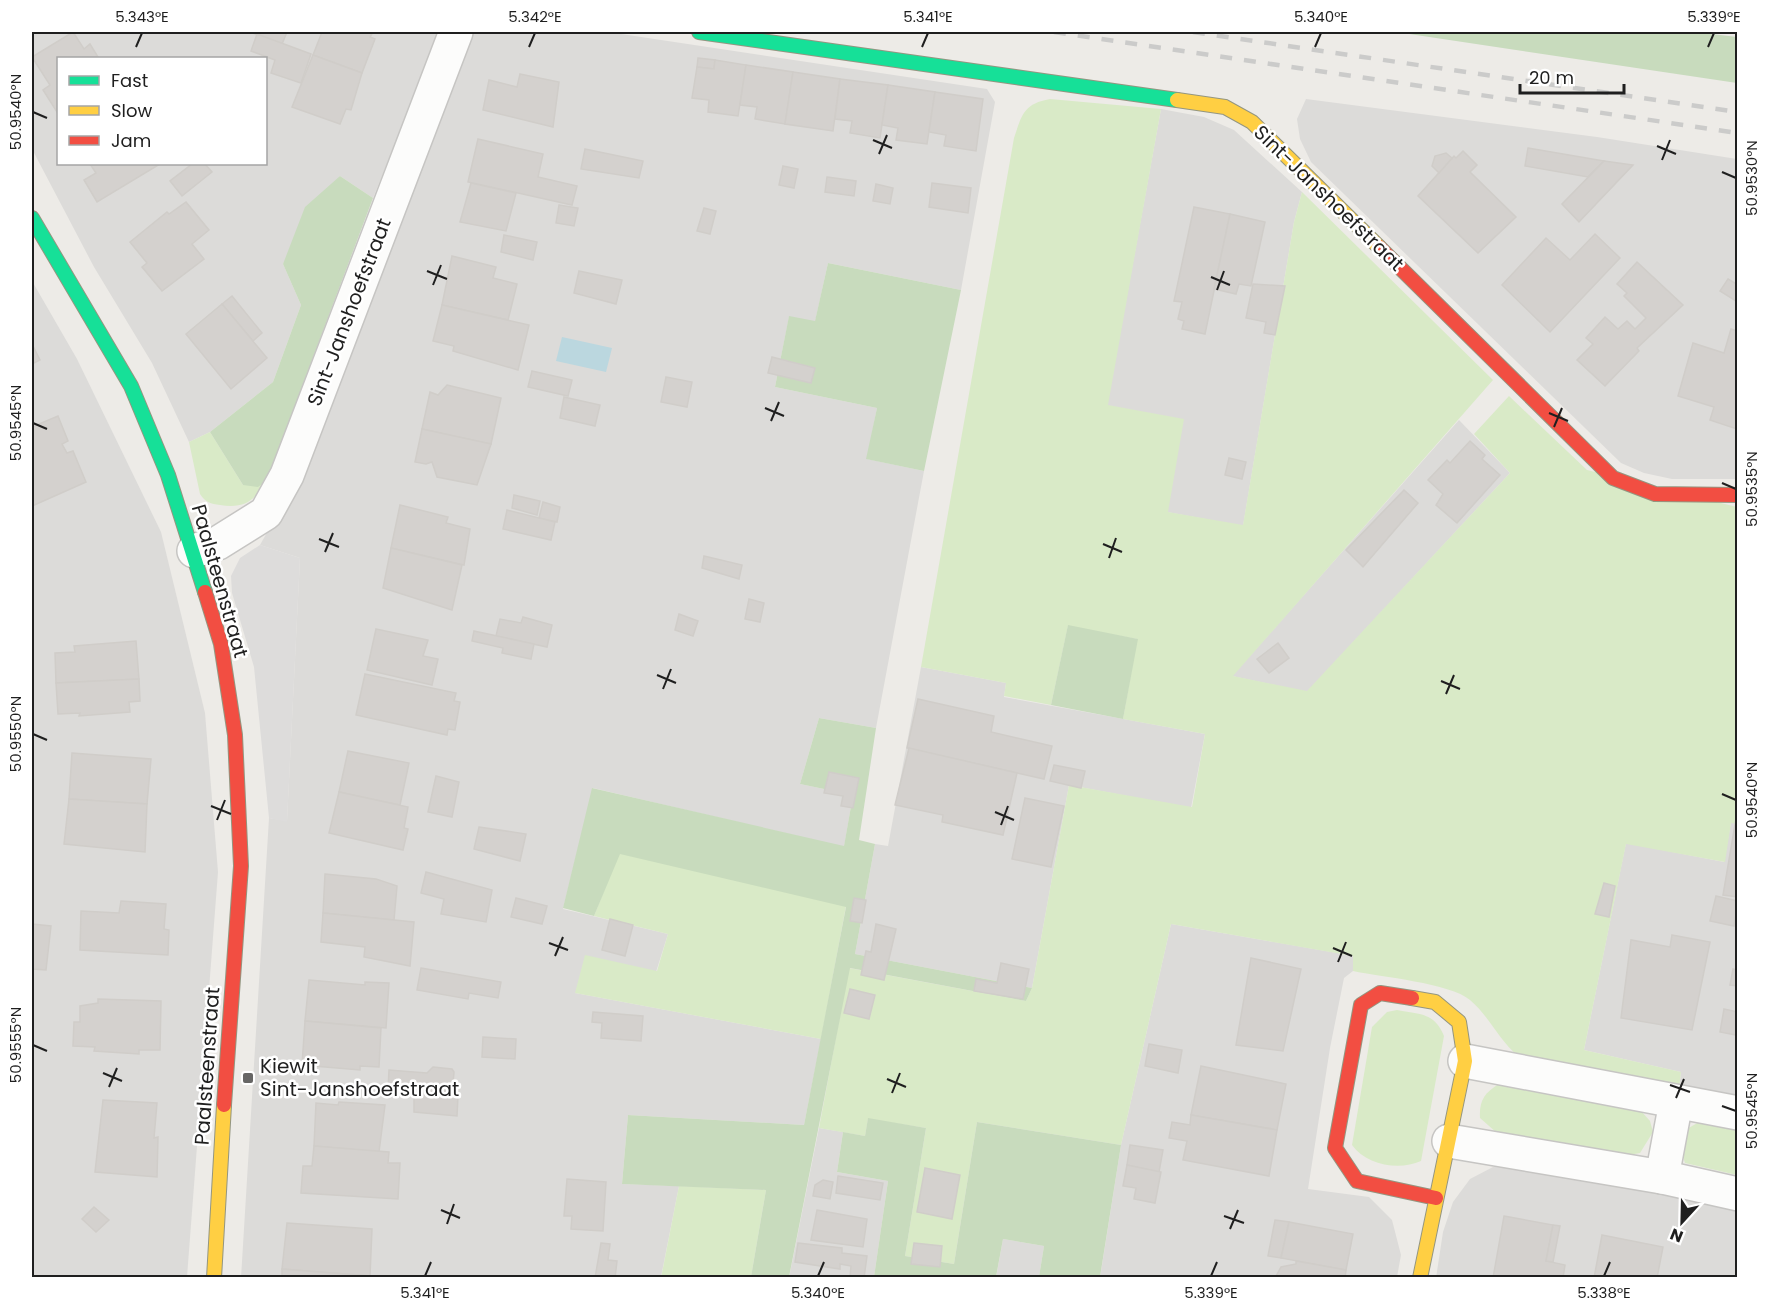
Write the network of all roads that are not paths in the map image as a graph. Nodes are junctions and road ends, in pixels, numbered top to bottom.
1 (456, 32) edge
2 (699, 32) edge
3 (32, 218) edge
4 (1737, 495) edge
5 (194, 551) junction
6 (1465, 1061) junction
7 (1676, 1102) junction
8 (1737, 1113) edge
9 (1449, 1141) junction
10 (1662, 1177) junction
11 (1737, 1194) edge
12 (1436, 1198) junction
13 (214, 1278) edge
14 (1420, 1278) edge

1 - 5 street, Sint-Janshoefstraat
2 - 4 street, Sint-Janshoefstraat
3 - 5 street, Paalsteenstraat
5 - 13 street, Paalsteenstraat
6 - 7 street
6 - 9 street
6 - 12 street
7 - 8 street
7 - 10 street
9 - 10 street
9 - 12 street
10 - 11 street
12 - 14 street

